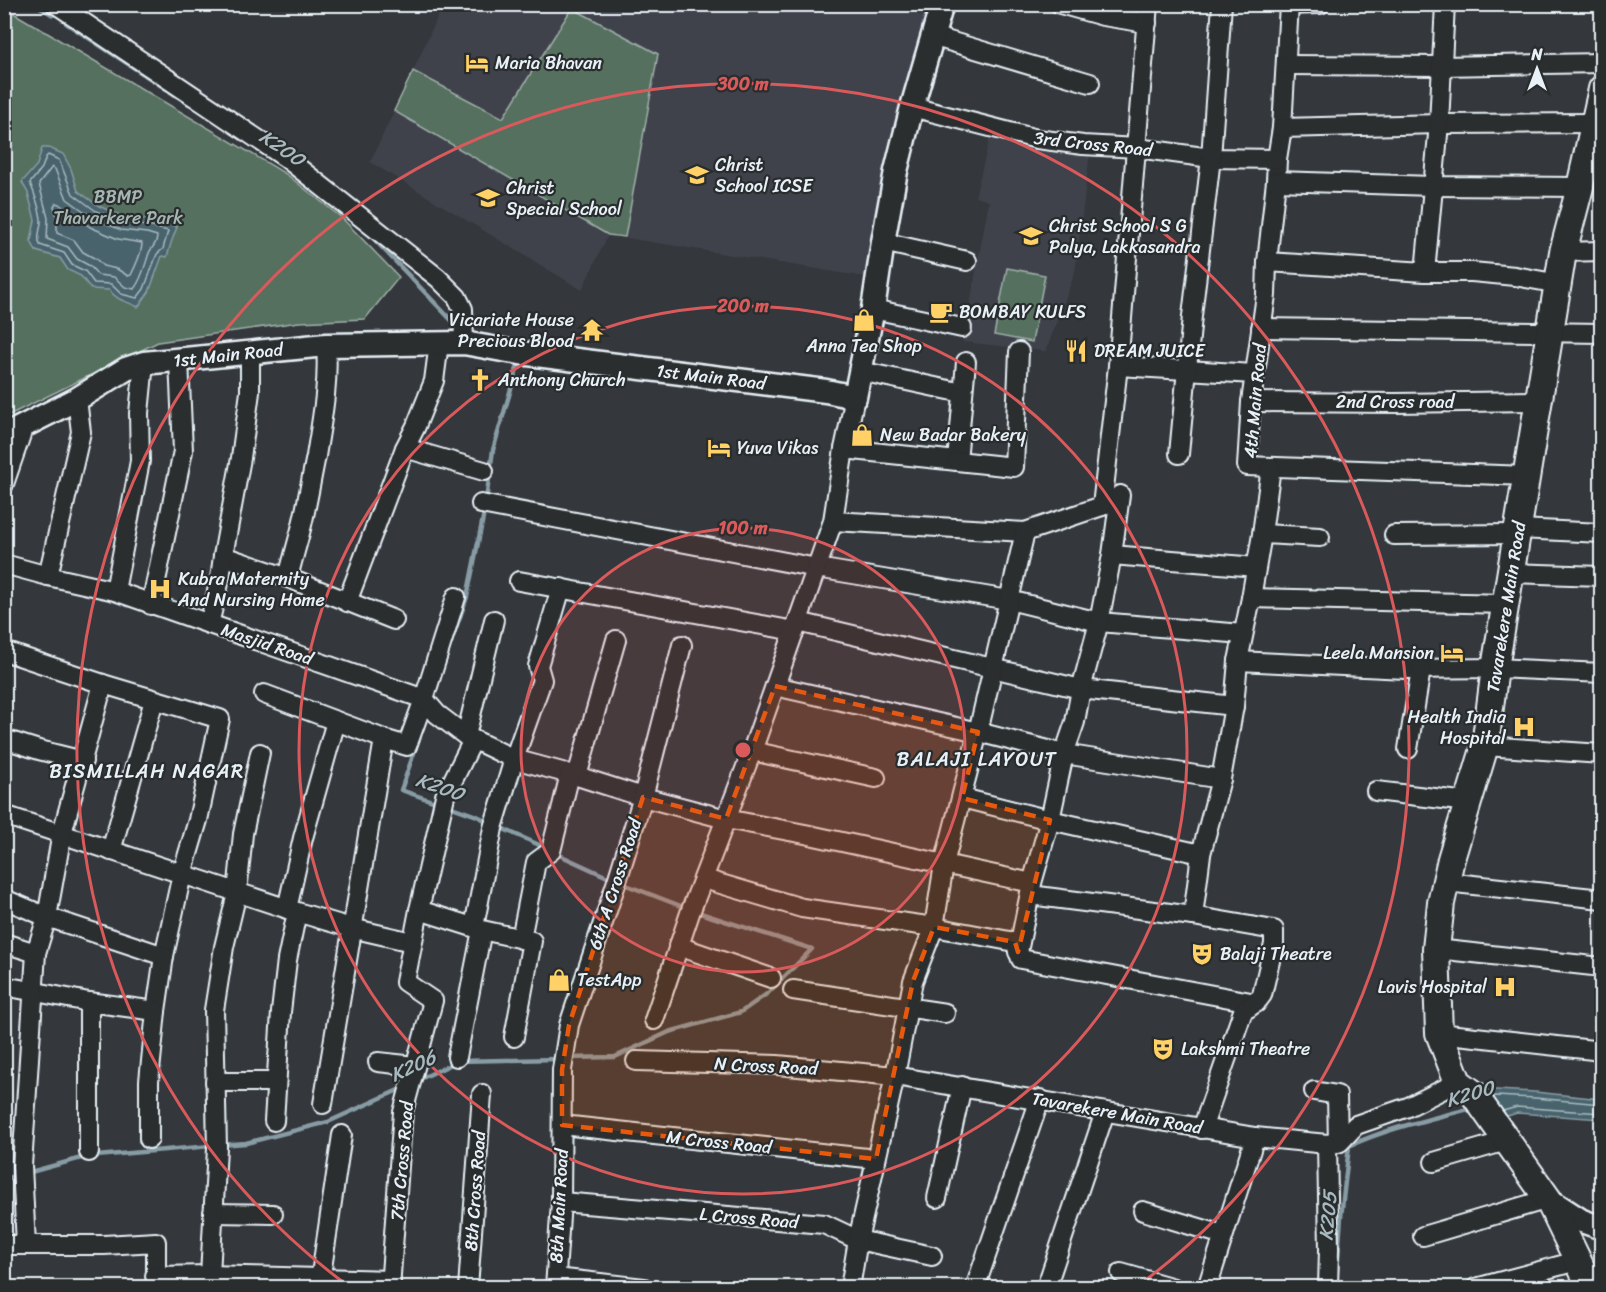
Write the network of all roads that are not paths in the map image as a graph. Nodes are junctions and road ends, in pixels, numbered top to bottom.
1 (942, 4) edge
2 (1060, 4) edge
3 (1148, 4) edge
4 (1222, 4) edge
5 (1320, 4) edge
6 (1445, 4) edge
7 (1289, 5) edge
8 (62, 6) edge
9 (1147, 23) junction
10 (932, 36) junction
11 (1602, 63) edge
12 (1286, 65) junction
13 (1442, 66) junction
14 (1090, 83) dead end
15 (1602, 89) edge
16 (912, 107) junction
17 (1594, 123) junction
18 (1439, 124) junction
19 (1282, 128) junction
20 (1137, 148) junction
21 (1595, 151) edge
22 (1211, 158) junction
23 (1277, 159) junction
24 (1276, 181) junction
25 (1433, 186) junction
26 (1580, 187) junction
27 (883, 242) junction
28 (1602, 251) edge
29 (1563, 252) junction
30 (967, 261) dead end
31 (1267, 262) junction
32 (1425, 272) junction
33 (1559, 284) junction
34 (873, 309) junction
35 (962, 328) dead end
36 (1261, 328) junction
37 (1551, 333) junction
38 (1602, 333) edge
39 (440, 343) junction
40 (464, 343) junction
41 (326, 345) junction
42 (1019, 352) dead end
43 (250, 353) junction
44 (179, 360) junction
45 (966, 362) dead end
46 (144, 363) junction
47 (1118, 366) junction
48 (860, 371) junction
49 (1186, 371) junction
50 (1254, 374) junction
51 (963, 393) junction
52 (855, 397) junction
53 (77, 399) junction
54 (1540, 401) junction
55 (1251, 402) junction
56 (14, 431) edge
57 (405, 448) junction
58 (844, 449) junction
59 (1179, 454) dead end
60 (957, 461) junction
61 (1271, 467) junction
62 (484, 471) dead end
63 (1528, 476) junction
64 (4, 484) edge
65 (481, 504) dead end
66 (1102, 506) junction
67 (833, 521) junction
68 (1025, 531) junction
69 (1519, 531) junction
70 (1602, 533) edge
71 (1262, 534) junction
72 (1394, 536) dead end
73 (1320, 537) dead end
74 (1112, 555) junction
75 (223, 556) junction
76 (4, 564) edge
77 (1256, 567) junction
78 (817, 568) junction
79 (1512, 573) junction
80 (48, 576) junction
81 (1602, 576) edge
82 (288, 578) junction
83 (519, 581) dead end
84 (561, 588) junction
85 (115, 591) junction
86 (456, 597) dead end
87 (1251, 598) junction
88 (1009, 600) junction
89 (347, 602) junction
90 (1507, 604) junction
91 (151, 605) junction
92 (394, 620) dead end
93 (494, 620) dead end
94 (1099, 622) junction
95 (209, 624) junction
96 (797, 626) junction
97 (1243, 634) junction
98 (616, 640) dead end
99 (682, 645) dead end
100 (4, 651) edge
101 (1238, 661) junction
102 (1496, 668) junction
103 (992, 669) junction
104 (1421, 669) junction
105 (1602, 673) edge
106 (103, 684) junction
107 (775, 686) junction
108 (1081, 689) junction
109 (264, 694) dead end
110 (154, 699) junction
111 (424, 699) junction
112 (1234, 706) junction
113 (336, 721) junction
114 (978, 732) junction
115 (469, 738) junction
116 (4, 739) edge
117 (384, 739) junction
118 (1485, 746) junction
119 (1408, 749) dead end
120 (752, 751) junction
121 (260, 753) dead end
122 (1064, 754) junction
123 (1602, 754) edge
124 (514, 759) junction
125 (83, 761) junction
126 (573, 775) junction
127 (876, 778) dead end
128 (1221, 779) junction
129 (1376, 791) dead end
130 (643, 797) junction
131 (962, 798) junction
132 (1468, 802) junction
133 (4, 815) edge
134 (726, 819) junction
135 (1050, 820) junction
136 (62, 833) junction
137 (111, 851) junction
138 (1201, 854) junction
139 (944, 864) junction
140 (182, 874) junction
141 (704, 879) junction
142 (1446, 882) junction
143 (1031, 889) junction
144 (237, 892) junction
145 (4, 899) edge
146 (1602, 899) edge
147 (418, 909) junction
148 (292, 911) junction
149 (1193, 916) junction
150 (47, 917) junction
151 (934, 927) junction
152 (351, 928) junction
153 (478, 928) junction
154 (521, 939) junction
155 (412, 942) junction
156 (4, 943) edge
157 (678, 946) junction
158 (1436, 949) junction
159 (1018, 952) junction
160 (36, 953) junction
161 (164, 956) junction
162 (1602, 967) edge
163 (771, 978) dead end
164 (4, 986) edge
165 (793, 990) dead end
166 (33, 991) junction
167 (89, 1002) junction
168 (1256, 1003) junction
169 (908, 1006) junction
170 (156, 1011) junction
171 (945, 1013) dead end
172 (654, 1020) dead end
173 (1439, 1033) junction
174 (514, 1037) dead end
175 (1602, 1051) edge
176 (457, 1057) dead end
177 (636, 1061) dead end
178 (378, 1062) dead end
179 (415, 1066) junction
180 (895, 1076) junction
181 (215, 1082) junction
182 (276, 1082) junction
183 (962, 1086) junction
184 (1465, 1087) junction
185 (1314, 1091) dead end
186 (482, 1094) dead end
187 (1040, 1099) junction
188 (323, 1104) dead end
189 (1105, 1112) junction
190 (274, 1121) dead end
191 (562, 1125) junction
192 (1202, 1129) junction
193 (1500, 1132) junction
194 (342, 1135) dead end
195 (1255, 1137) junction
196 (149, 1139) dead end
197 (1335, 1143) junction
198 (89, 1152) dead end
199 (876, 1159) junction
200 (1434, 1162) dead end
201 (937, 1198) dead end
202 (1548, 1199) junction
203 (561, 1202) junction
204 (1143, 1211) dead end
205 (213, 1213) junction
206 (273, 1214) dead end
207 (1602, 1228) edge
208 (1222, 1235) junction
209 (1424, 1236) dead end
210 (858, 1240) junction
211 (4, 1245) edge
212 (26, 1245) junction
213 (932, 1256) dead end
214 (1577, 1261) junction
215 (1121, 1273) dead end
216 (210, 1275) junction
217 (156, 1282) edge
218 (320, 1283) edge
219 (556, 1283) edge
220 (391, 1284) edge
221 (468, 1287) edge
222 (645, 1287) edge
223 (850, 1287) edge
224 (975, 1287) edge
225 (1046, 1287) edge
226 (1174, 1287) edge
227 (1207, 1287) edge
228 (1328, 1287) edge
229 (1476, 1287) edge
230 (1591, 1287) edge

1 - 10 street
2 - 9 street
3 - 9 street
4 - 22 street
5 - 7 street
6 - 13 street
7 - 12 street, 4th Main Road
8 - 40 street
9 - 20 street
10 - 14 street
10 - 16 street
11 - 13 street
12 - 13 street
12 - 19 street, 4th Main Road
13 - 18 street
15 - 17 main road, Tavarekere Main Road
16 - 20 street, 3rd Cross Road
16 - 27 street
17 - 18 street
17 - 21 main road, Tavarekere Main Road
18 - 19 street
18 - 25 street
19 - 23 street, 4th Main Road
20 - 22 street, 3rd Cross Road
20 - 47 street
21 - 26 main road, Tavarekere Main Road
22 - 23 street, 3rd Cross Road
22 - 49 street
23 - 24 street, 4th Main Road
24 - 25 street
24 - 31 street, 4th Main Road
25 - 26 street
25 - 32 street
26 - 29 main road, Tavarekere Main Road
27 - 30 street
27 - 34 street
28 - 29 street
29 - 33 main road, Tavarekere Main Road
31 - 32 street
31 - 36 street, 4th Main Road
32 - 33 street
33 - 37 main road, Tavarekere Main Road
34 - 35 street
34 - 48 street
36 - 37 street
36 - 50 street, 4th Main Road
37 - 38 street
37 - 54 main road, Tavarekere Main Road
39 - 40 street, 1st Main Road
39 - 41 street, 1st Main Road
39 - 57 street
40 - 52 street, 1st Main Road
41 - 43 street, 1st Main Road
41 - 82 street
42 - 60 street
43 - 44 street, 1st Main Road
43 - 75 street
44 - 46 street, 1st Main Road
44 - 91 street
45 - 51 street
46 - 53 street, 1st Main Road
46 - 85 street
47 - 49 street
47 - 66 street
48 - 51 street
48 - 52 street
49 - 50 street
49 - 59 street
50 - 55 street, 4th Main Road
51 - 60 street
52 - 58 street
53 - 56 street, 1st Main Road
53 - 80 street
54 - 55 street, 2nd Cross road
54 - 63 main road, Tavarekere Main Road
55 - 61 street, 4th Main Road
56 - 64 street
57 - 62 street
57 - 89 street
58 - 60 street
58 - 67 street
61 - 63 street
61 - 71 street, 4th Main Road
63 - 69 main road, Tavarekere Main Road
65 - 78 street
66 - 68 street
66 - 74 street
67 - 68 street
67 - 78 street
68 - 88 street
69 - 70 street
69 - 72 street
69 - 79 main road, Tavarekere Main Road
71 - 73 street
71 - 77 street, 4th Main Road
74 - 77 street
74 - 94 street
75 - 82 street
75 - 95 street
76 - 80 street, Masjid Road
77 - 87 street, 4th Main Road
78 - 88 street
78 - 96 street
79 - 81 street
79 - 90 main road, Tavarekere Main Road
80 - 85 street, Masjid Road
82 - 89 street
83 - 84 street
84 - 96 street
84 - 124 street
85 - 91 street, Masjid Road
86 - 111 street
87 - 90 street
87 - 97 street, 4th Main Road
88 - 94 street
88 - 103 street
89 - 92 street
90 - 102 main road, Tavarekere Main Road
91 - 95 street, Masjid Road
93 - 115 street, 7th Cross Road
94 - 97 street
94 - 108 street
95 - 111 street, Masjid Road
96 - 103 street
96 - 107 street
97 - 101 street, 4th Main Road
98 - 126 street
99 - 130 street, 6th A Cross Road
100 - 106 street
101 - 104 street
101 - 112 street, 4th Main Road
102 - 104 street
102 - 105 street
102 - 118 main road, Tavarekere Main Road
103 - 108 street
103 - 114 street
104 - 119 street
106 - 110 street
106 - 125 street
107 - 114 street
107 - 120 street
108 - 112 street
108 - 122 street
109 - 113 street
110 - 137 street
110 - 140 street
111 - 115 street
111 - 117 street
112 - 128 street, 4th Main Road
113 - 117 street
113 - 148 street
114 - 122 street
114 - 131 street
115 - 124 street
115 - 147 street, 7th Cross Road
116 - 125 street
117 - 152 street
118 - 123 street
118 - 132 main road, Tavarekere Main Road
120 - 127 street
120 - 134 street
121 - 144 street
122 - 128 street
122 - 135 street
124 - 126 street
124 - 153 street
125 - 136 street
126 - 130 street
126 - 154 street
128 - 138 street, 4th Main Road
129 - 132 street
130 - 134 street
130 - 191 street, 6th A Cross Road
131 - 135 street
131 - 139 street
132 - 142 main road, Tavarekere Main Road
133 - 136 street
134 - 139 street
134 - 141 street
135 - 138 street
135 - 143 street
136 - 137 street
136 - 150 street
137 - 140 street
138 - 149 street, 4th Main Road
139 - 143 street
139 - 151 street
140 - 144 street
140 - 161 street
141 - 151 street
141 - 157 street
142 - 146 street
142 - 158 main road, Tavarekere Main Road
143 - 149 street
143 - 159 street
144 - 148 street
144 - 181 street
145 - 150 street
147 - 153 street
147 - 155 street, 7th Cross Road
148 - 152 street
148 - 182 street
149 - 168 street
150 - 160 street
150 - 161 street
151 - 159 street
151 - 169 street
152 - 155 street
152 - 188 street
153 - 154 street
153 - 176 street
154 - 174 street
155 - 179 street, 7th Cross Road
156 - 160 street
157 - 163 street
157 - 172 street
158 - 162 street
158 - 173 main road, Tavarekere Main Road
159 - 168 street
160 - 166 street
161 - 170 street
164 - 166 street
165 - 169 street
166 - 167 street
166 - 212 street
167 - 170 street
167 - 198 street
168 - 192 street
169 - 171 street
169 - 180 street
170 - 196 street
173 - 175 street
173 - 184 main road, Tavarekere Main Road
177 - 180 street, N Cross Road
178 - 179 street
179 - 220 street, 7th Cross Road
180 - 183 street, Tavarekere Main Road
180 - 199 street
181 - 182 street
181 - 205 street
182 - 190 street
183 - 187 street, Tavarekere Main Road
183 - 201 street
184 - 193 main road, Tavarekere Main Road
184 - 197 street
185 - 197 street
186 - 221 street, 8th Cross Road
187 - 189 street, Tavarekere Main Road
187 - 224 street
189 - 192 street, Tavarekere Main Road
189 - 225 street
191 - 199 street, M Cross Road
191 - 203 street, 8th Main Road
192 - 195 street, Tavarekere Main Road
193 - 200 street
193 - 202 main road, Tavarekere Main Road
194 - 218 street
195 - 197 street, Tavarekere Main Road
195 - 208 street
197 - 228 street
199 - 210 street
202 - 207 street
202 - 209 street
202 - 214 main road, Tavarekere Main Road
203 - 210 street, L Cross Road
203 - 219 street, 8th Main Road
204 - 208 street
205 - 206 street
205 - 216 street
208 - 227 street
210 - 213 street, L Cross Road
210 - 223 street
211 - 212 street
212 - 217 street
214 - 229 street
214 - 230 main road, Tavarekere Main Road
215 - 226 street
216 - 217 street
216 - 218 street
218 - 220 street
219 - 222 street

